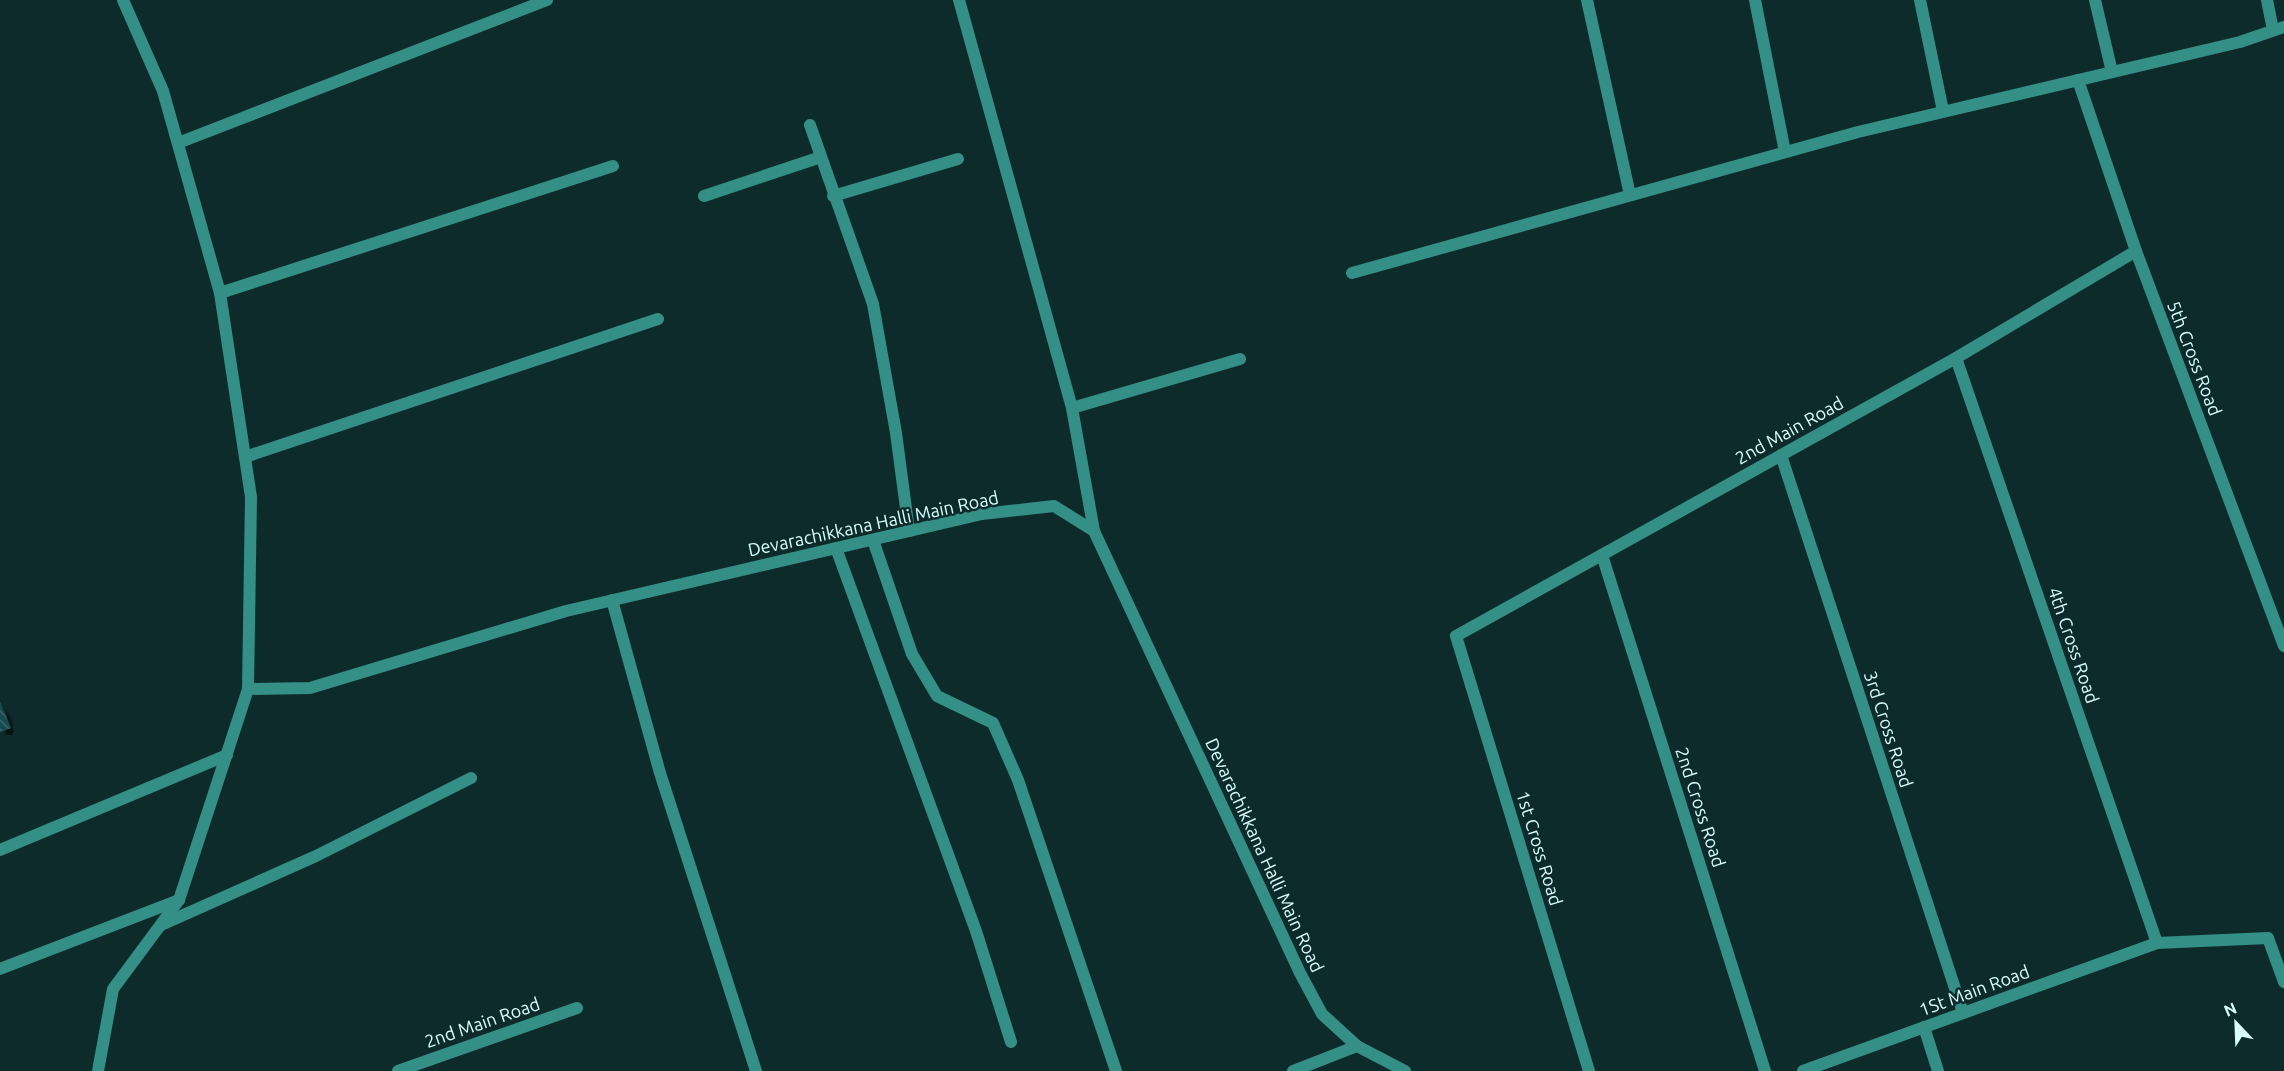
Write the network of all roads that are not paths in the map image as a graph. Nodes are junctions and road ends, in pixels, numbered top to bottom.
1 (123, 0) edge
2 (547, 0) edge
3 (959, 0) edge
4 (1587, 0) edge
5 (1755, 0) edge
6 (1920, 0) edge
7 (2095, 0) edge
8 (2266, 0) edge
9 (2279, 28) edge
10 (2112, 72) junction
11 (2078, 80) junction
12 (1943, 111) junction
13 (810, 125) dead end
14 (178, 143) junction
15 (1785, 152) junction
16 (821, 157) junction
17 (958, 159) dead end
18 (613, 166) dead end
19 (1630, 195) junction
20 (704, 196) dead end
21 (833, 196) junction
22 (2136, 251) junction
23 (1352, 273) dead end
24 (220, 293) junction
25 (658, 319) dead end
26 (1956, 358) junction
27 (1240, 359) dead end
28 (1072, 408) junction
29 (1781, 455) junction
30 (245, 457) junction
31 (909, 531) junction
32 (1094, 531) junction
33 (873, 540) junction
34 (836, 548) junction
35 (1602, 555) junction
36 (612, 600) junction
37 (1456, 636) joint
38 (2284, 646) edge
39 (248, 689) junction
40 (227, 755) junction
41 (471, 778) dead end
42 (0, 850) edge
43 (180, 900) junction
44 (161, 925) junction
45 (2157, 943) junction
46 (0, 969) edge
47 (2284, 982) edge
48 (577, 1008) dead end
49 (1963, 1013) junction
50 (1924, 1028) junction
51 (1011, 1042) dead end
52 (1357, 1046) junction
53 (98, 1071) edge
54 (398, 1071) edge
55 (756, 1071) edge
56 (1116, 1071) edge
57 (1293, 1071) edge
58 (1405, 1071) edge
59 (1590, 1071) edge
60 (1765, 1071) edge
61 (1803, 1071) edge
62 (1938, 1071) edge

1 - 14 street
2 - 14 street
3 - 28 street
4 - 19 street
5 - 15 street
6 - 12 street
7 - 10 street
8 - 9 street
9 - 10 street
10 - 11 street
11 - 12 street
11 - 22 street, 5th Cross Road
12 - 15 street
13 - 16 street
14 - 24 street
15 - 19 street
16 - 20 street
16 - 21 street
17 - 21 street
18 - 24 street
19 - 23 street
21 - 31 street
22 - 26 street, 2nd Main Road
22 - 38 street, 5th Cross Road
24 - 30 street
25 - 30 street
26 - 29 street, 2nd Main Road
26 - 45 street, 4th Cross Road
27 - 28 street
28 - 32 street
29 - 35 street, 2nd Main Road
29 - 49 street, 3rd Cross Road
30 - 39 street
31 - 32 street, Devarachikkana Halli Main Road
31 - 33 street, Devarachikkana Halli Main Road
32 - 52 street, Devarachikkana Halli Main Road
33 - 34 street, Devarachikkana Halli Main Road
33 - 56 street
34 - 36 street, Devarachikkana Halli Main Road
34 - 51 street
35 - 37 street, 2nd Main Road
35 - 60 street, 2nd Cross Road
36 - 39 street, Devarachikkana Halli Main Road
36 - 55 street
37 - 59 street, 1st Cross Road
39 - 40 street
40 - 42 street
40 - 43 street
41 - 44 street
43 - 44 street
43 - 46 street
44 - 53 street
45 - 47 street, 1St Main Road
45 - 49 street, 1St Main Road
48 - 54 street, 2nd Main Road
49 - 50 street, 1St Main Road
50 - 61 street, 1St Main Road
50 - 62 street
52 - 57 street
52 - 58 street, Devarachikkana Halli Main Road

